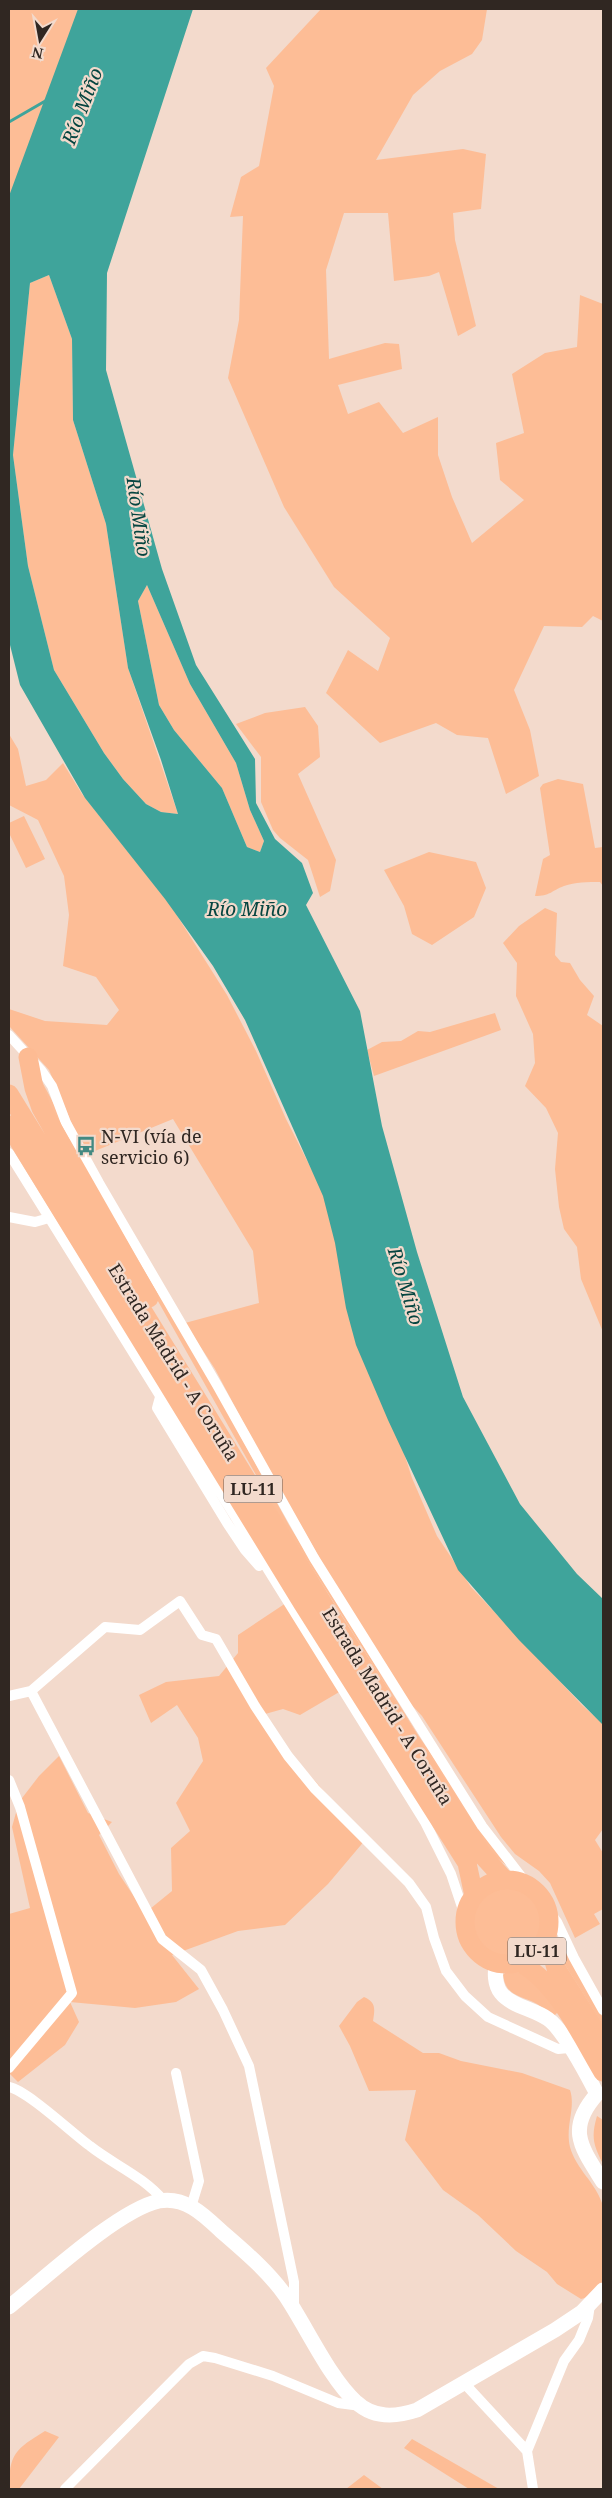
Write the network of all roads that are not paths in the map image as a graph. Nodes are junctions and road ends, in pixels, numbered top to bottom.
1 (9, 1035) edge
2 (28, 1057) junction
3 (9, 1094) edge
4 (9, 1126) edge
5 (9, 1153) edge
6 (9, 1217) edge
7 (49, 1218) junction
8 (248, 1481) junction
9 (31, 1691) junction
10 (9, 1696) edge
11 (9, 1780) edge
12 (504, 1879) junction
13 (527, 1884) junction
14 (474, 1896) junction
15 (548, 1910) junction
16 (465, 1916) junction
17 (547, 1937) junction
18 (496, 1962) junction
19 (518, 1962) junction
20 (603, 2010) edge
21 (603, 2042) edge
22 (569, 2048) junction
23 (9, 2068) edge
24 (603, 2072) edge
25 (176, 2073) dead end
26 (9, 2087) edge
27 (600, 2099) edge
28 (603, 2182) edge
29 (164, 2200) junction
30 (191, 2207) junction
31 (603, 2290) edge
32 (590, 2305) junction
33 (9, 2307) edge
34 (294, 2309) junction
35 (464, 2383) junction
36 (362, 2406) junction
37 (527, 2451) junction
38 (65, 2489) edge
39 (533, 2489) edge

1 - 2 street
2 - 8 highway
2 - 13 street
3 - 8 highway, Estrada Madrid - A Coruña / LU-11
4 - 14 highway, Estrada Madrid - A Coruña / LU-11
5 - 7 street
6 - 7 street
7 - 16 street
8 - 12 highway, Estrada Madrid - A Coruña / LU-11
9 - 10 street
9 - 22 street
9 - 34 street
11 - 23 street
12 - 13 highway
12 - 14 highway
13 - 15 highway
14 - 16 highway
15 - 17 highway, LU-11
15 - 20 street
16 - 18 highway, LU-11
17 - 19 highway, LU-11
17 - 21 highway, LU-11
18 - 19 highway, LU-11
18 - 22 street
19 - 24 highway, LU-11
22 - 27 street
25 - 30 street
26 - 29 street
27 - 28 street
29 - 30 street
29 - 33 street
30 - 34 street
31 - 32 street
32 - 35 street
32 - 37 street
34 - 36 street
35 - 36 street
35 - 37 street
36 - 38 street
37 - 39 street

